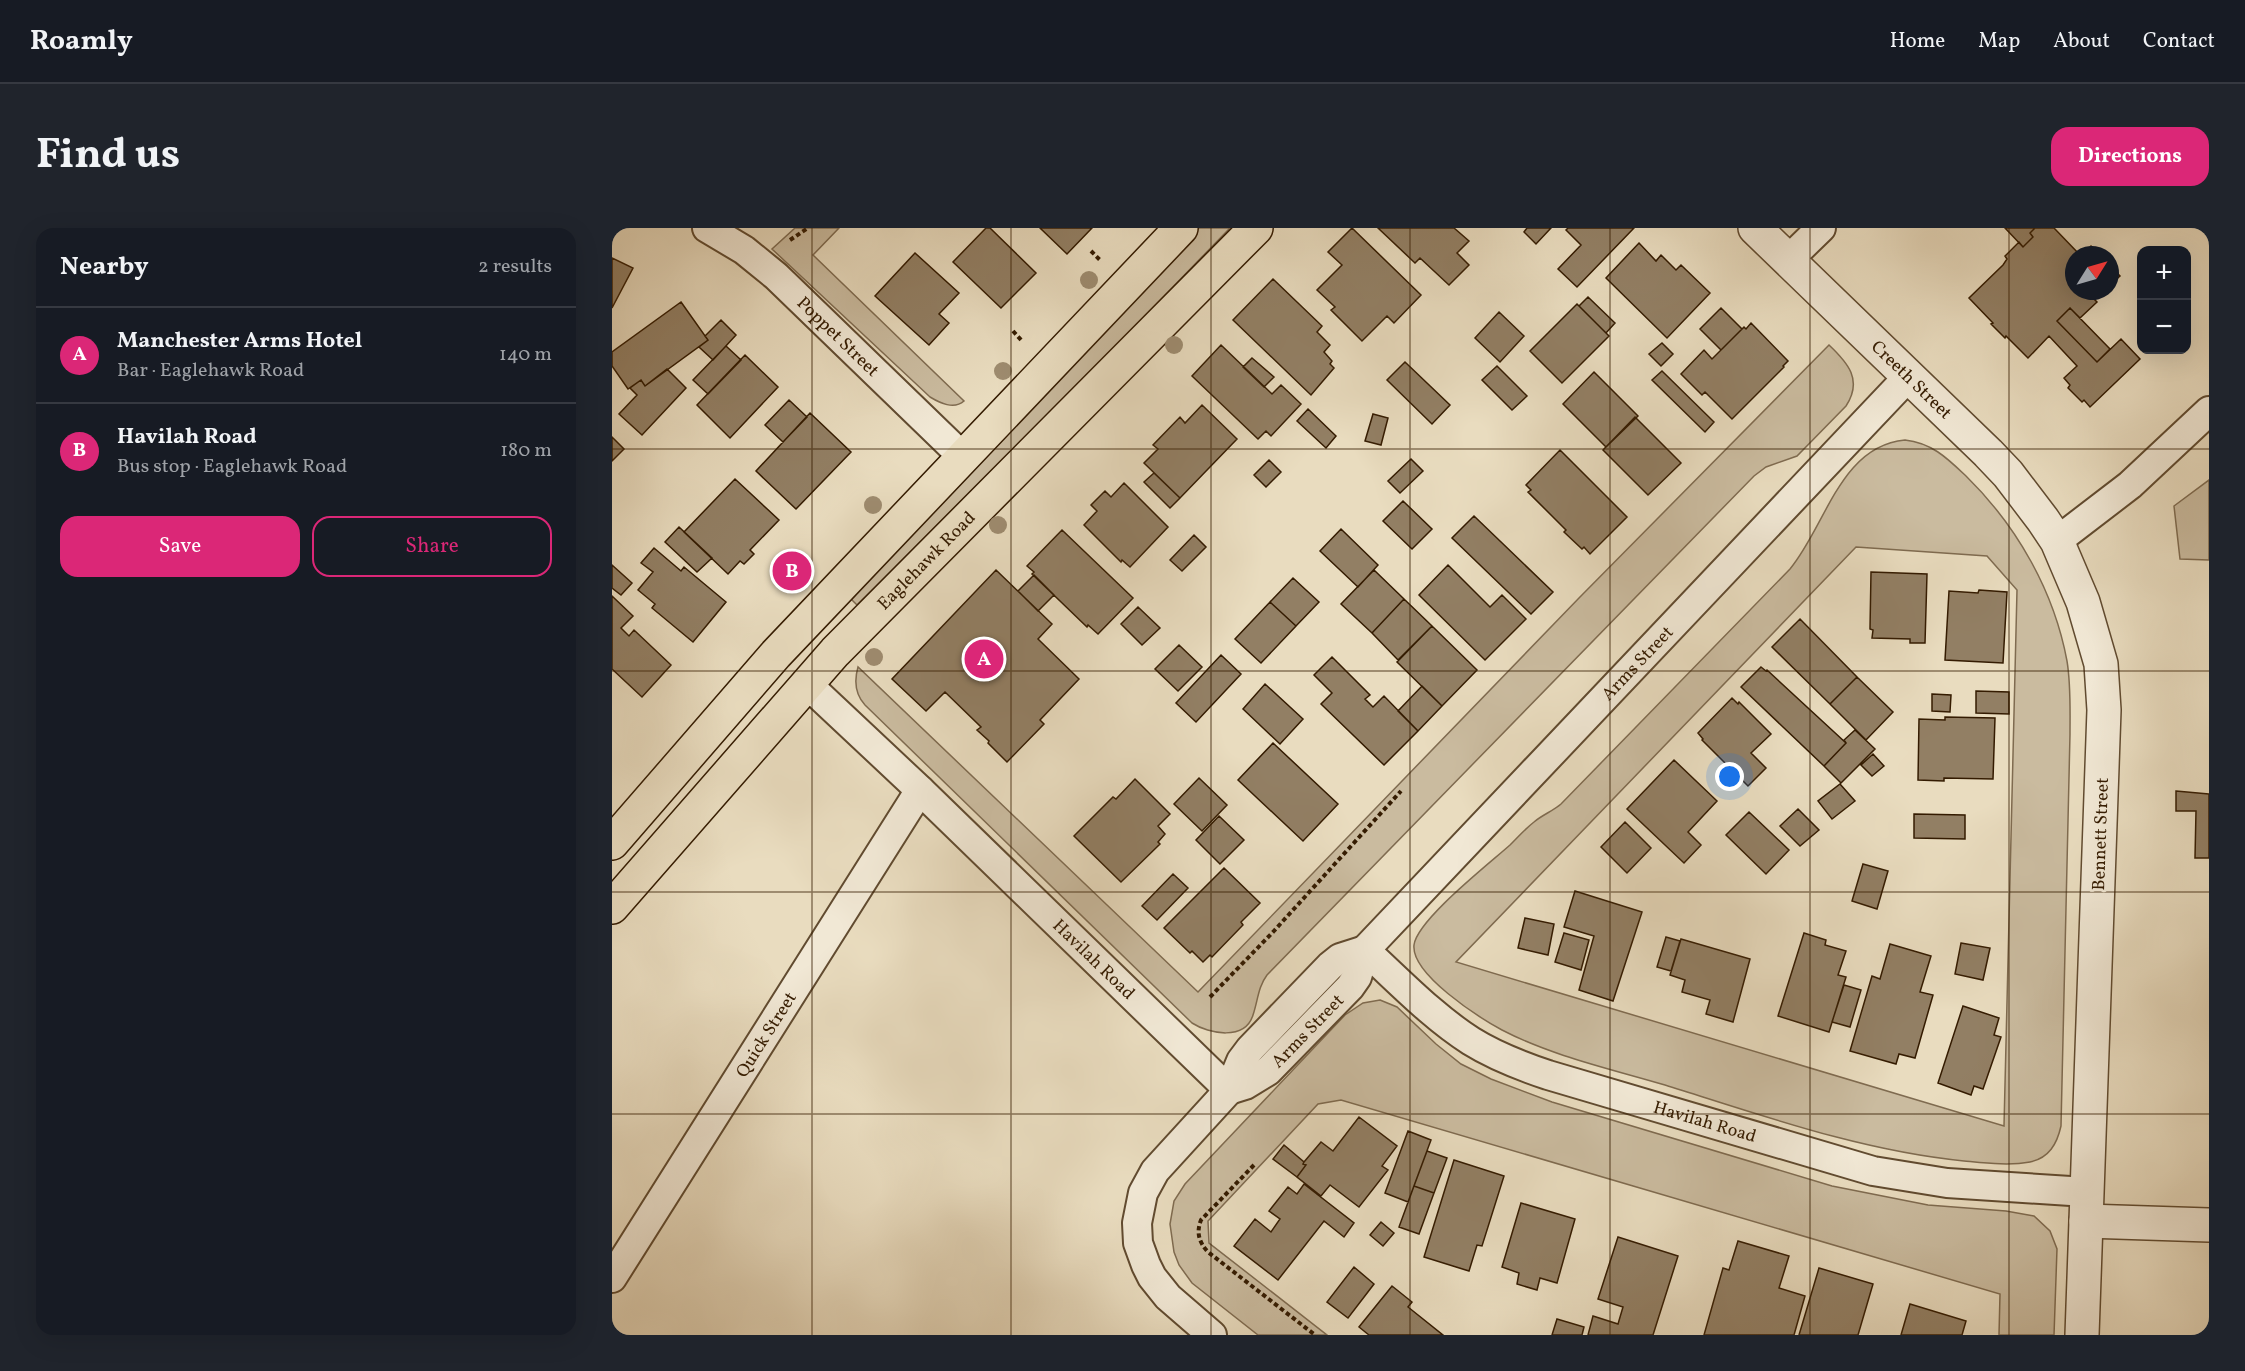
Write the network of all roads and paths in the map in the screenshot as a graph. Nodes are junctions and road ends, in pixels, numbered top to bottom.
1 (707, 228) edge
2 (808, 228) edge
3 (1181, 228) edge
4 (1256, 228) edge
5 (1755, 228) edge
6 (1821, 228) edge
7 (790, 240) dead end
8 (1091, 251) dead end
9 (1100, 260) dead end
10 (1788, 260) junction
11 (1013, 331) dead end
12 (1022, 341) dead end
13 (1908, 376) junction
14 (2209, 411) edge
15 (962, 456) junction
16 (2057, 541) junction
17 (776, 654) junction
18 (806, 683) junction
19 (920, 790) junction
20 (1401, 790) dead end
21 (612, 843) edge
22 (612, 907) edge
23 (1365, 950) junction
24 (1210, 997) dead end
25 (1228, 1090) junction
26 (1254, 1164) dead end
27 (2086, 1207) junction
28 (2209, 1225) edge
29 (612, 1278) edge
30 (1212, 1335) edge
31 (1315, 1335) edge
32 (2082, 1335) edge

1 - 15 street, Poppet Street
2 - 7 path
3 - 15 main road
4 - 18 main road, Eaglehawk Road
5 - 10 street, Creeth Street
6 - 10 street
8 - 9 path
10 - 13 street, Creeth Street
11 - 12 path
13 - 16 street, Creeth Street
13 - 23 street, Arms Street
14 - 16 street
15 - 17 main road
16 - 27 street, Bennett Street
17 - 18 main road, Havilah Road
17 - 21 main road
18 - 19 street, Havilah Road
18 - 22 main road, Eaglehawk Road
19 - 25 street, Havilah Road
19 - 29 street, Quick Street
20 - 24 path
23 - 25 street, Arms Street
23 - 27 street, Havilah Road
25 - 30 street, Arms Street
26 - 31 path
27 - 28 street, Havilah Road
27 - 32 street, Bennett Street

